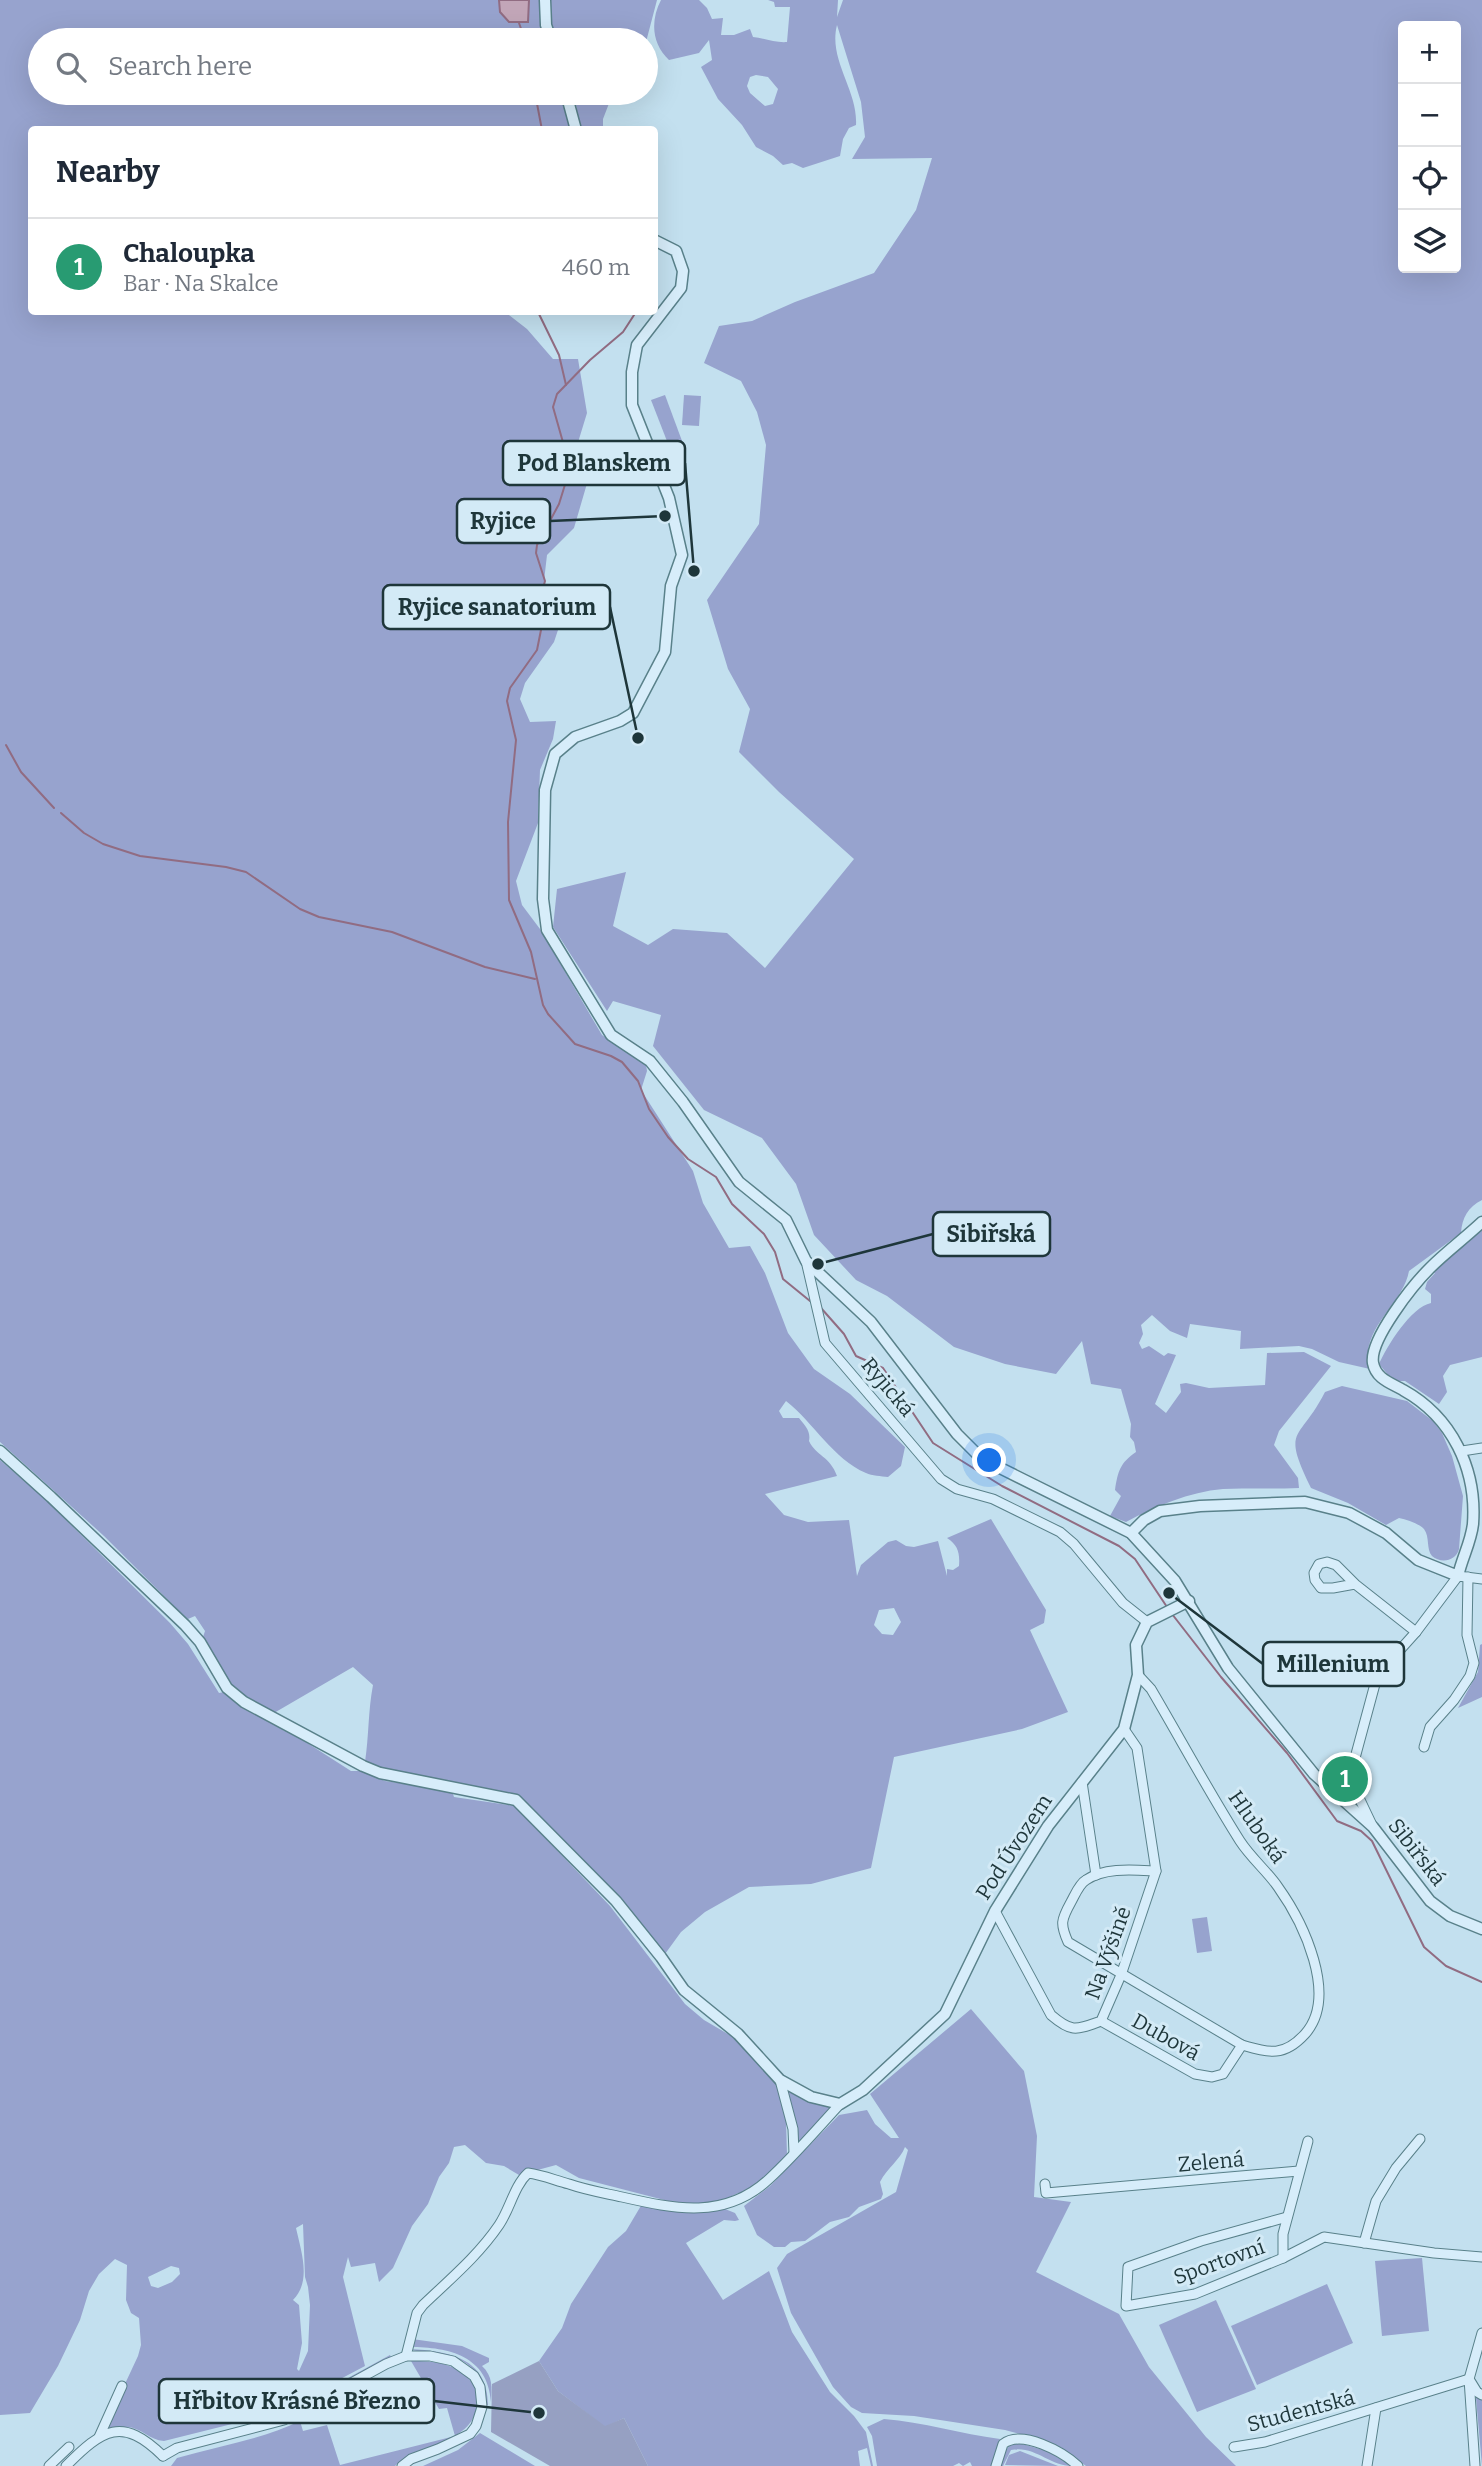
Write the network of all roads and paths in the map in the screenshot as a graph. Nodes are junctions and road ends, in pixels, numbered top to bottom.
1 (545, 0) edge
2 (547, 28) edge
3 (569, 105) edge
4 (575, 126) edge
5 (658, 242) edge
6 (1482, 1222) edge
7 (806, 1261) junction
8 (1482, 1448) edge
9 (0, 1451) edge
10 (1462, 1451) junction
11 (1131, 1533) junction
12 (1463, 1576) junction
13 (1482, 1579) edge
14 (1354, 1584) dead end
15 (1189, 1601) junction
16 (1147, 1622) junction
17 (1416, 1632) junction
18 (1138, 1675) junction
19 (1125, 1729) junction
20 (1424, 1747) dead end
21 (1082, 1782) junction
22 (1373, 1827) junction
23 (1156, 1871) junction
24 (1096, 1875) junction
25 (995, 1911) junction
26 (1482, 1929) edge
27 (1121, 1975) junction
28 (1318, 2006) joint
29 (1101, 2021) junction
30 (1242, 2045) junction
31 (780, 2080) junction
32 (840, 2104) junction
33 (1420, 2139) dead end
34 (1308, 2141) dead end
35 (794, 2153) junction
36 (1299, 2172) junction
37 (1045, 2185) dead end
38 (1287, 2217) junction
39 (1364, 2243) junction
40 (1482, 2257) edge
41 (1283, 2258) junction
42 (1482, 2333) edge
43 (406, 2356) junction
44 (1469, 2379) junction
45 (122, 2386) dead end
46 (1482, 2395) edge
47 (1376, 2409) junction
48 (99, 2437) junction
49 (69, 2446) dead end
50 (1234, 2447) dead end
51 (163, 2461) edge
52 (49, 2466) edge
53 (66, 2466) edge
54 (402, 2466) edge
55 (996, 2466) edge
56 (1078, 2466) edge
57 (1367, 2466) edge
58 (1475, 2466) edge

1 - 2 street
3 - 4 street
5 - 7 street, Ryjická
6 - 10 street
7 - 11 street, Sibiřská
7 - 16 street, Ryjická
8 - 10 street
9 - 31 street
10 - 12 street
11 - 12 street
11 - 15 street, Sibiřská
12 - 13 street
12 - 17 street
12 - 20 street
14 - 17 street
15 - 16 street
15 - 22 street, Sibiřská
16 - 18 street, Pod Úvozem
17 - 22 street
18 - 19 street, Pod Úvozem
18 - 28 street, Hluboká
19 - 21 street, Pod Úvozem
19 - 23 street, Na Výšině
21 - 24 street
21 - 25 street, Pod Úvozem
22 - 26 street, Sibiřská
23 - 24 street
23 - 27 street, Na Výšině
24 - 27 street, Dubová
25 - 29 street, Na Výšině
25 - 32 street, Pod Úvozem
27 - 29 street, Na Výšině
27 - 30 street, Dubová
28 - 30 street, Dubová
29 - 30 street, Dubová
31 - 32 street
31 - 35 street
32 - 35 street
33 - 39 street
34 - 36 street
35 - 43 street
36 - 37 street, Zelená
36 - 38 street
38 - 41 street
38 - 41 street, Sportovní
39 - 40 street, Sportovní
39 - 41 street, Sportovní
42 - 44 street
43 - 51 street
43 - 54 street
44 - 46 street
44 - 47 street, Studentská
44 - 58 street
45 - 48 street
47 - 50 street, Studentská
47 - 57 street, Studentská
48 - 51 street
48 - 53 street
49 - 52 street
55 - 56 street

